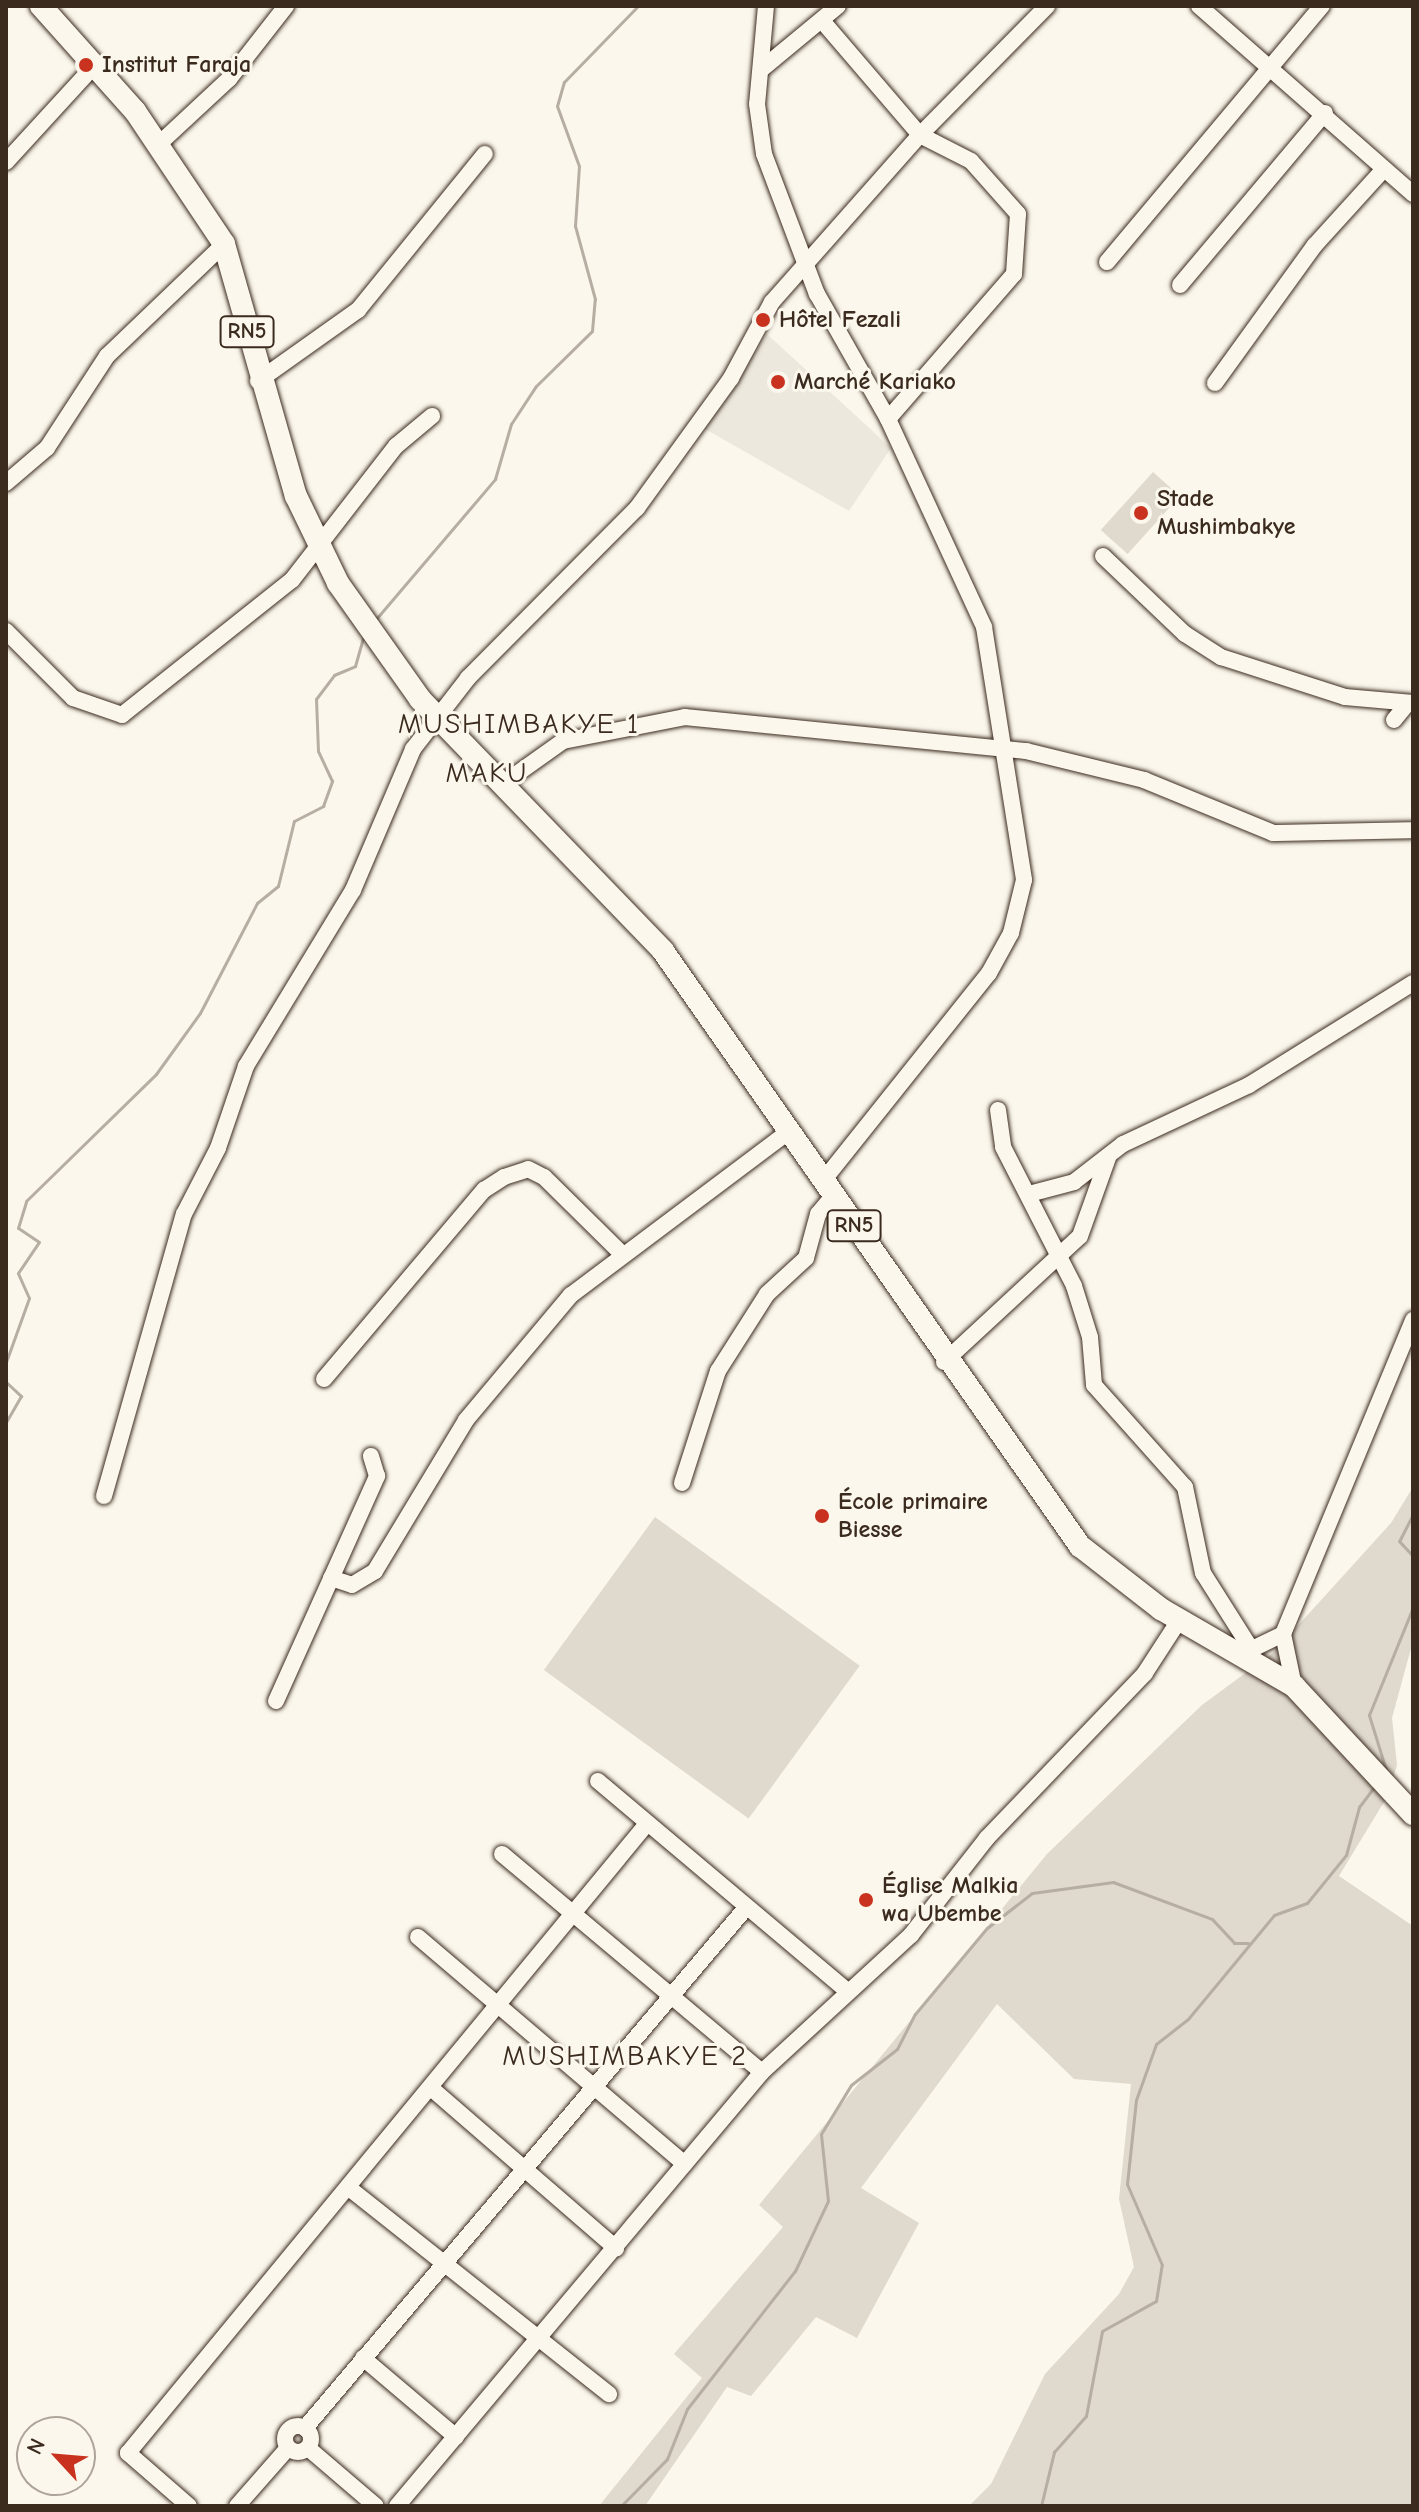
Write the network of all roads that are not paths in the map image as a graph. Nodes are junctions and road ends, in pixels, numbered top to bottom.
1 (286, 6) edge
2 (766, 6) edge
3 (838, 6) edge
4 (1047, 6) edge
5 (1199, 6) edge
6 (1322, 6) edge
7 (44, 7) edge
8 (824, 23) junction
9 (95, 65) junction
10 (1269, 66) junction
11 (763, 68) junction
12 (1325, 113) junction
13 (920, 135) junction
14 (159, 144) junction
15 (485, 154) dead end
16 (6, 162) edge
17 (1383, 170) junction
18 (1413, 194) edge
19 (224, 244) junction
20 (1107, 262) dead end
21 (805, 266) junction
22 (1180, 285) dead end
23 (258, 381) junction
24 (1215, 383) dead end
25 (432, 416) dead end
26 (888, 419) junction
27 (6, 483) edge
28 (320, 547) junction
29 (1103, 556) dead end
30 (6, 631) edge
31 (1410, 704) edge
32 (435, 719) junction
33 (1394, 720) dead end
34 (1005, 750) junction
35 (504, 783) junction
36 (1413, 830) edge
37 (1413, 983) edge
38 (998, 1110) dead end
39 (787, 1133) junction
40 (1108, 1158) junction
41 (829, 1188) junction
42 (1029, 1194) junction
43 (623, 1255) junction
44 (1058, 1255) junction
45 (1413, 1320) edge
46 (944, 1362) junction
47 (324, 1379) dead end
48 (371, 1456) dead end
49 (682, 1483) dead end
50 (104, 1496) dead end
51 (331, 1578) junction
52 (1222, 1608) junction
53 (1190, 1624) junction
54 (1283, 1634) junction
55 (1247, 1651) junction
56 (1294, 1686) junction
57 (276, 1701) dead end
58 (598, 1781) dead end
59 (1413, 1814) edge
60 (645, 1826) junction
61 (502, 1854) dead end
62 (745, 1909) junction
63 (572, 1913) junction
64 (418, 1937) dead end
65 (845, 1989) junction
66 (670, 1995) junction
67 (498, 2005) junction
68 (762, 2072) junction
69 (593, 2086) junction
70 (431, 2088) junction
71 (685, 2164) junction
72 (523, 2168) junction
73 (349, 2188) junction
74 (616, 2248) junction
75 (443, 2263) junction
76 (536, 2337) junction
77 (363, 2358) junction
78 (609, 2394) dead end
79 (305, 2428) junction
80 (456, 2437) junction
81 (288, 2448) junction
82 (308, 2448) junction
83 (189, 2506) edge
84 (237, 2506) edge
85 (376, 2506) edge
86 (397, 2506) edge

1 - 14 street
2 - 11 street
3 - 8 street
4 - 13 street
5 - 10 street
6 - 10 street
7 - 9 highway, RN5
8 - 11 street
8 - 13 street
9 - 14 highway, RN5
9 - 16 street
10 - 12 street
10 - 20 street
11 - 21 street
12 - 17 street
12 - 22 street
13 - 21 street
13 - 26 street
14 - 19 highway, RN5
15 - 23 street
17 - 18 street
17 - 24 street
19 - 23 highway, RN5
19 - 27 street
21 - 26 street
21 - 32 street
23 - 28 highway, RN5
25 - 28 street
26 - 34 street
28 - 30 street
28 - 32 highway, RN5
29 - 31 street
31 - 33 street
32 - 35 highway, RN5
32 - 50 street
34 - 35 street
34 - 36 street
34 - 41 street
35 - 39 highway, RN5
37 - 40 street
38 - 42 street
39 - 41 highway, RN5
39 - 43 street
40 - 42 street
40 - 44 street
41 - 46 highway, RN5
41 - 49 street
42 - 44 street
43 - 47 street
43 - 51 street
44 - 46 street
44 - 52 street
45 - 54 street
46 - 53 highway, RN5
48 - 51 street
51 - 57 street
52 - 53 street
52 - 55 street
53 - 55 highway, RN5
53 - 65 street
54 - 55 street
54 - 56 street
55 - 56 highway, RN5
56 - 59 highway, RN5
58 - 60 street
60 - 62 street
60 - 63 street
61 - 63 street
62 - 65 street
62 - 66 street
63 - 66 street
63 - 67 street
64 - 67 street
65 - 68 street
66 - 68 street
66 - 69 street
67 - 69 street
67 - 70 street
68 - 71 street
69 - 71 street
69 - 72 street
70 - 72 street
70 - 73 street
71 - 74 street
72 - 74 street
72 - 75 street
73 - 75 street
73 - 83 street
74 - 76 street
75 - 76 street
75 - 77 street
76 - 78 street
76 - 80 street
77 - 79 street
77 - 80 street
79 - 81 street
79 - 82 street
80 - 86 street
81 - 82 street
81 - 84 street
82 - 85 street

